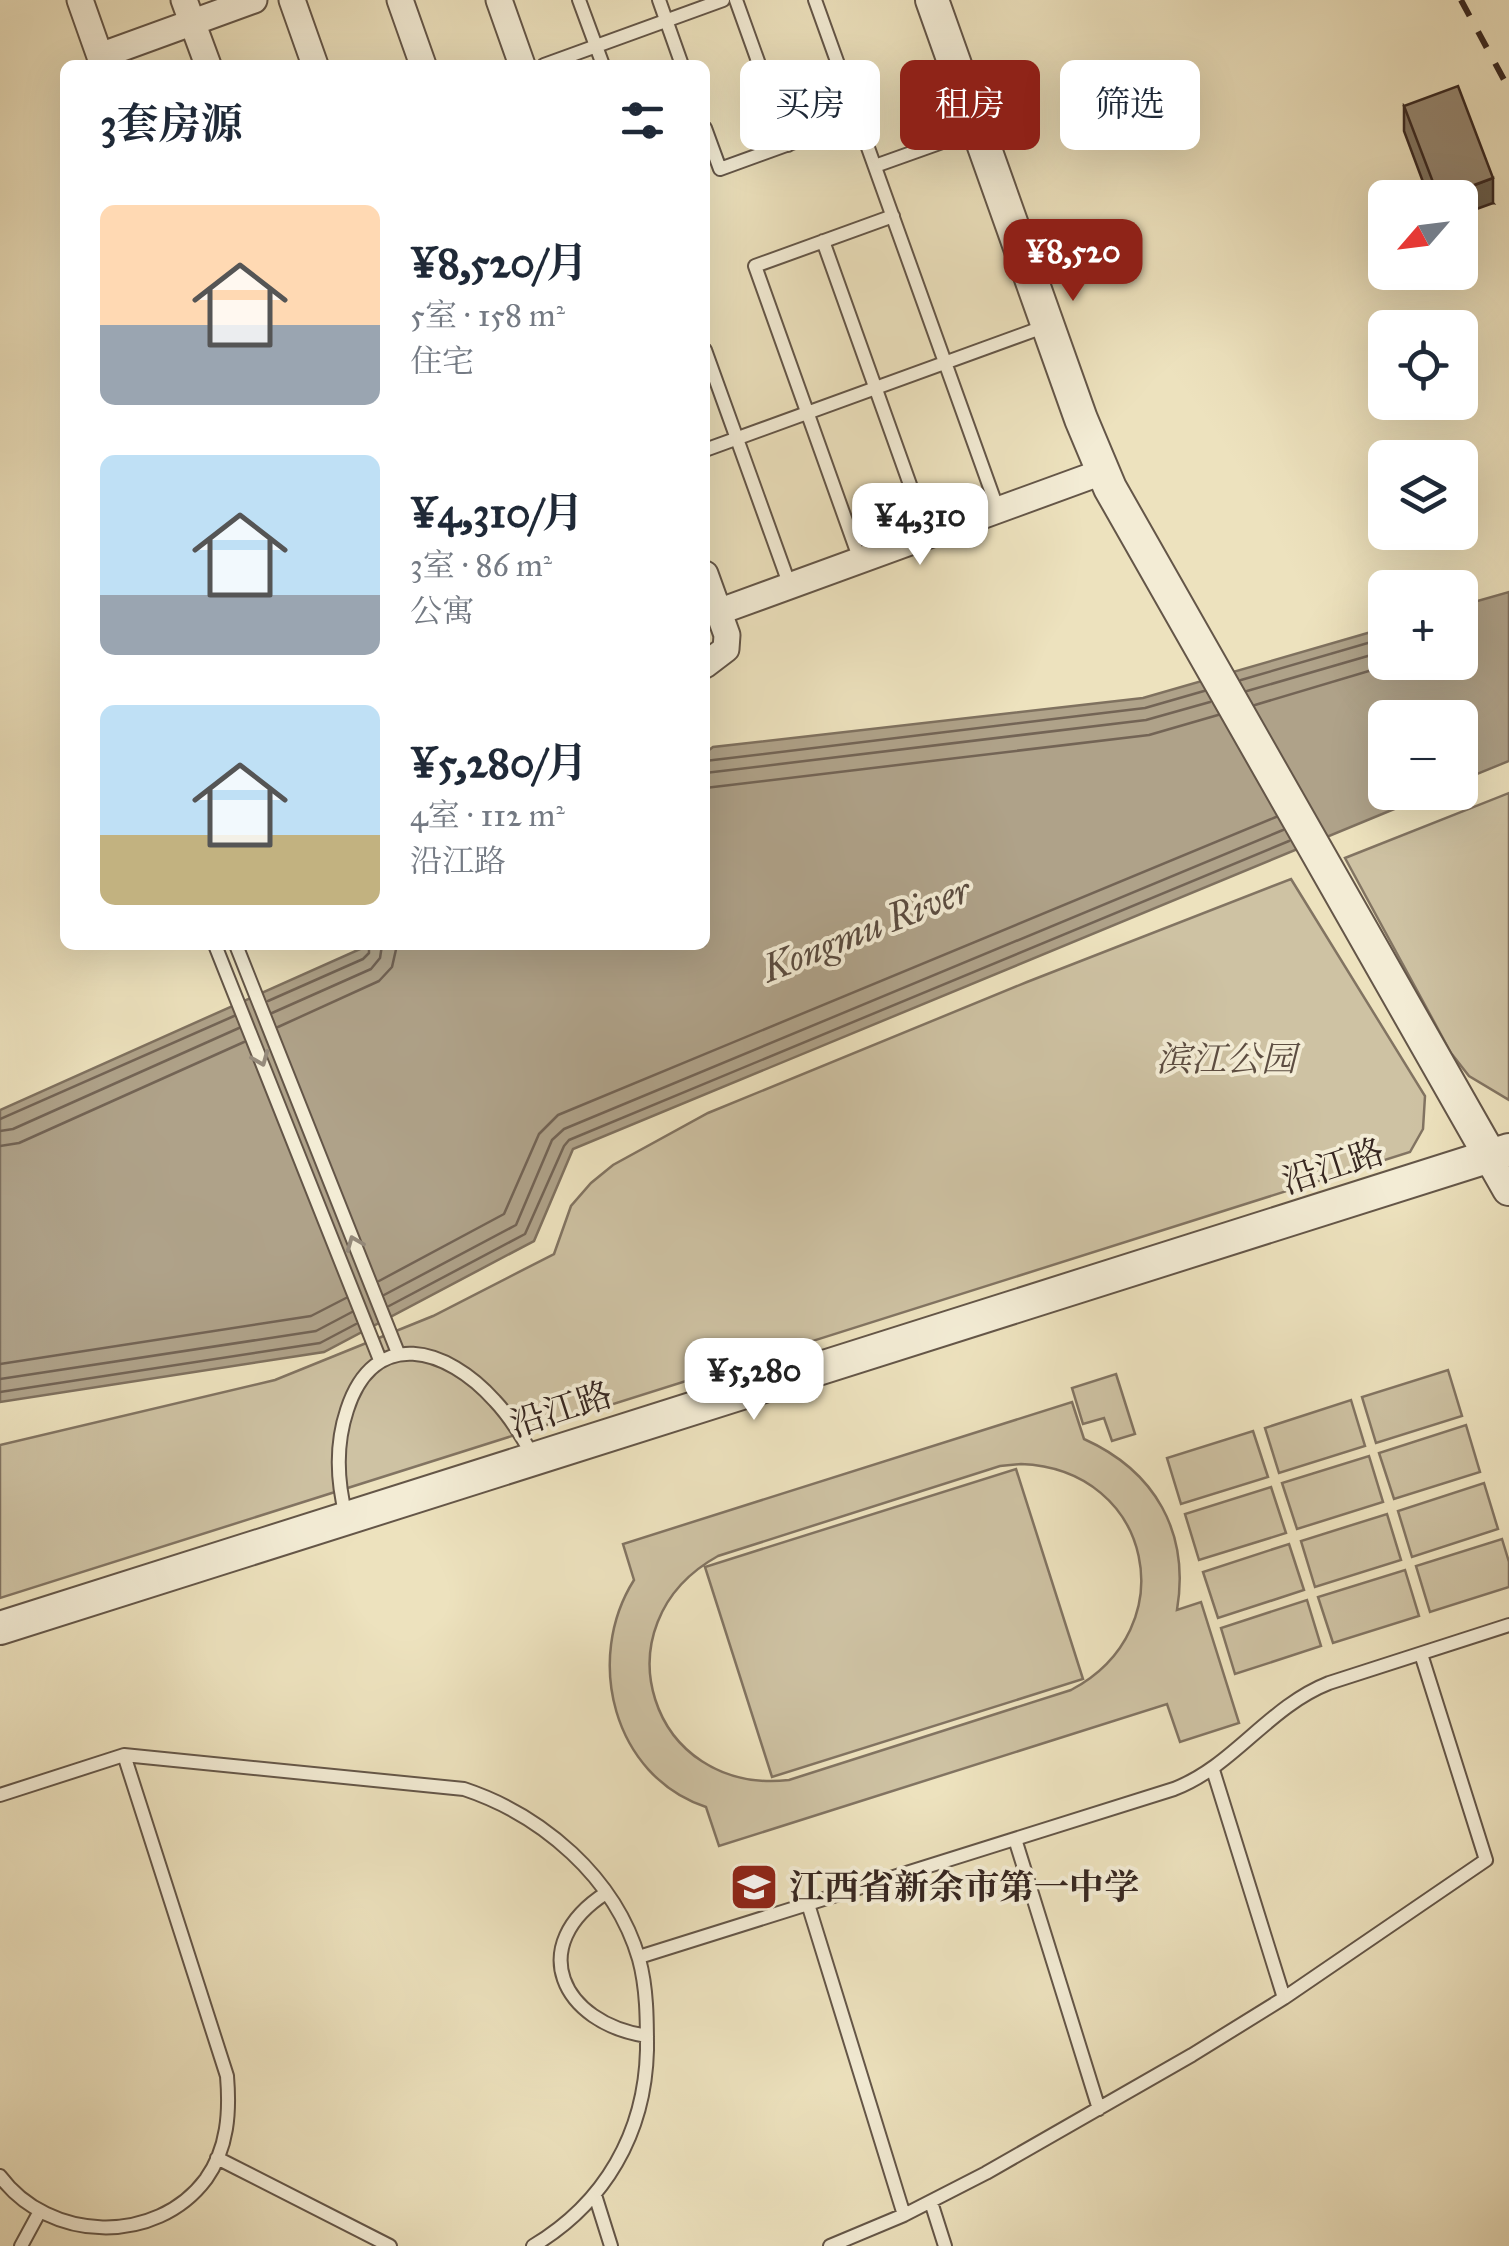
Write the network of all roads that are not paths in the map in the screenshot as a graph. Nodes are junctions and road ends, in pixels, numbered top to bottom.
1 (80, 0) edge
2 (254, 0) edge
3 (292, 0) edge
4 (400, 0) edge
5 (498, 0) edge
6 (580, 0) edge
7 (659, 0) edge
8 (723, 0) edge
9 (736, 0) edge
10 (815, 0) edge
11 (932, 0) edge
12 (188, 11) edge
13 (666, 21) junction
14 (596, 46) junction
15 (102, 60) edge
16 (206, 60) edge
17 (314, 60) edge
18 (422, 60) edge
19 (520, 60) edge
20 (558, 60) edge
21 (601, 60) edge
22 (680, 60) edge
23 (758, 60) edge
24 (837, 60) edge
25 (953, 60) edge
26 (710, 142) edge
27 (774, 150) edge
28 (869, 150) edge
29 (920, 150) edge
30 (985, 150) edge
31 (875, 166) junction
32 (893, 216) junction
33 (823, 241) junction
34 (1048, 326) junction
35 (946, 363) junction
36 (710, 364) edge
37 (876, 388) junction
38 (808, 413) junction
39 (737, 439) junction
40 (710, 448) edge
41 (1102, 472) junction
42 (998, 510) junction
43 (928, 536) junction
44 (860, 560) junction
45 (790, 586) junction
46 (710, 589) edge
47 (718, 612) junction
48 (710, 661) edge
49 (217, 950) edge
50 (238, 950) edge
51 (1502, 1155) edge
52 (1509, 1189) edge
53 (398, 1353) junction
54 (380, 1360) junction
55 (535, 1459) junction
56 (346, 1519) junction
57 (1509, 1626) edge
58 (0, 1628) edge
59 (1422, 1654) junction
60 (124, 1755) junction
61 (1213, 1770) junction
62 (0, 1794) edge
63 (1015, 1839) junction
64 (606, 1893) junction
65 (808, 1904) junction
66 (639, 1957) junction
67 (1284, 1998) junction
68 (647, 2036) junction
69 (1099, 2109) junction
70 (217, 2158) junction
71 (0, 2176) edge
72 (595, 2195) junction
73 (931, 2202) junction
74 (40, 2211) junction
75 (904, 2214) junction
76 (21, 2246) edge
77 (390, 2246) edge
78 (533, 2246) edge
79 (611, 2246) edge
80 (830, 2246) edge
81 (945, 2246) edge

1 - 15 street
2 - 12 street
3 - 17 street
4 - 18 street
5 - 19 street
6 - 14 lane
7 - 13 lane
8 - 13 lane
9 - 23 lane
10 - 24 lane
11 - 25 street
12 - 15 street
12 - 16 street
13 - 14 lane
13 - 22 lane
14 - 20 lane
14 - 21 lane
26 - 27 lane
28 - 31 lane
29 - 31 lane
30 - 34 street
31 - 32 lane
32 - 33 lane
32 - 35 lane
33 - 37 lane
33 - 38 lane
34 - 35 lane
34 - 41 street
35 - 37 lane
35 - 42 lane
36 - 39 lane
37 - 38 lane
37 - 43 lane
38 - 39 lane
38 - 44 lane
39 - 40 lane
39 - 45 lane
41 - 42 street
41 - 51 street
42 - 43 street
43 - 44 street
44 - 45 street
45 - 47 street
46 - 47 street
47 - 48 street
49 -> 54 lane
53 -> 50 lane
51 - 52 street
51 - 55 street, 沿江路
53 - 54 lane
53 - 55 lane
54 - 56 lane
55 - 56 street, 沿江路
56 - 58 street, 沿江路
57 - 59 lane
59 - 61 lane
59 - 67 lane
60 - 62 lane
60 - 64 lane
60 - 70 lane
61 - 63 lane
61 - 67 lane
63 - 65 lane
63 - 69 lane
64 - 66 lane
64 - 68 lane
65 - 66 lane
65 - 75 lane
66 - 68 lane
67 - 69 lane
68 - 72 lane
69 - 73 lane
70 - 74 lane
70 - 77 lane
71 - 74 lane
72 - 78 lane
72 - 79 lane
73 - 75 lane
73 - 81 lane
74 - 76 lane
75 - 80 lane

